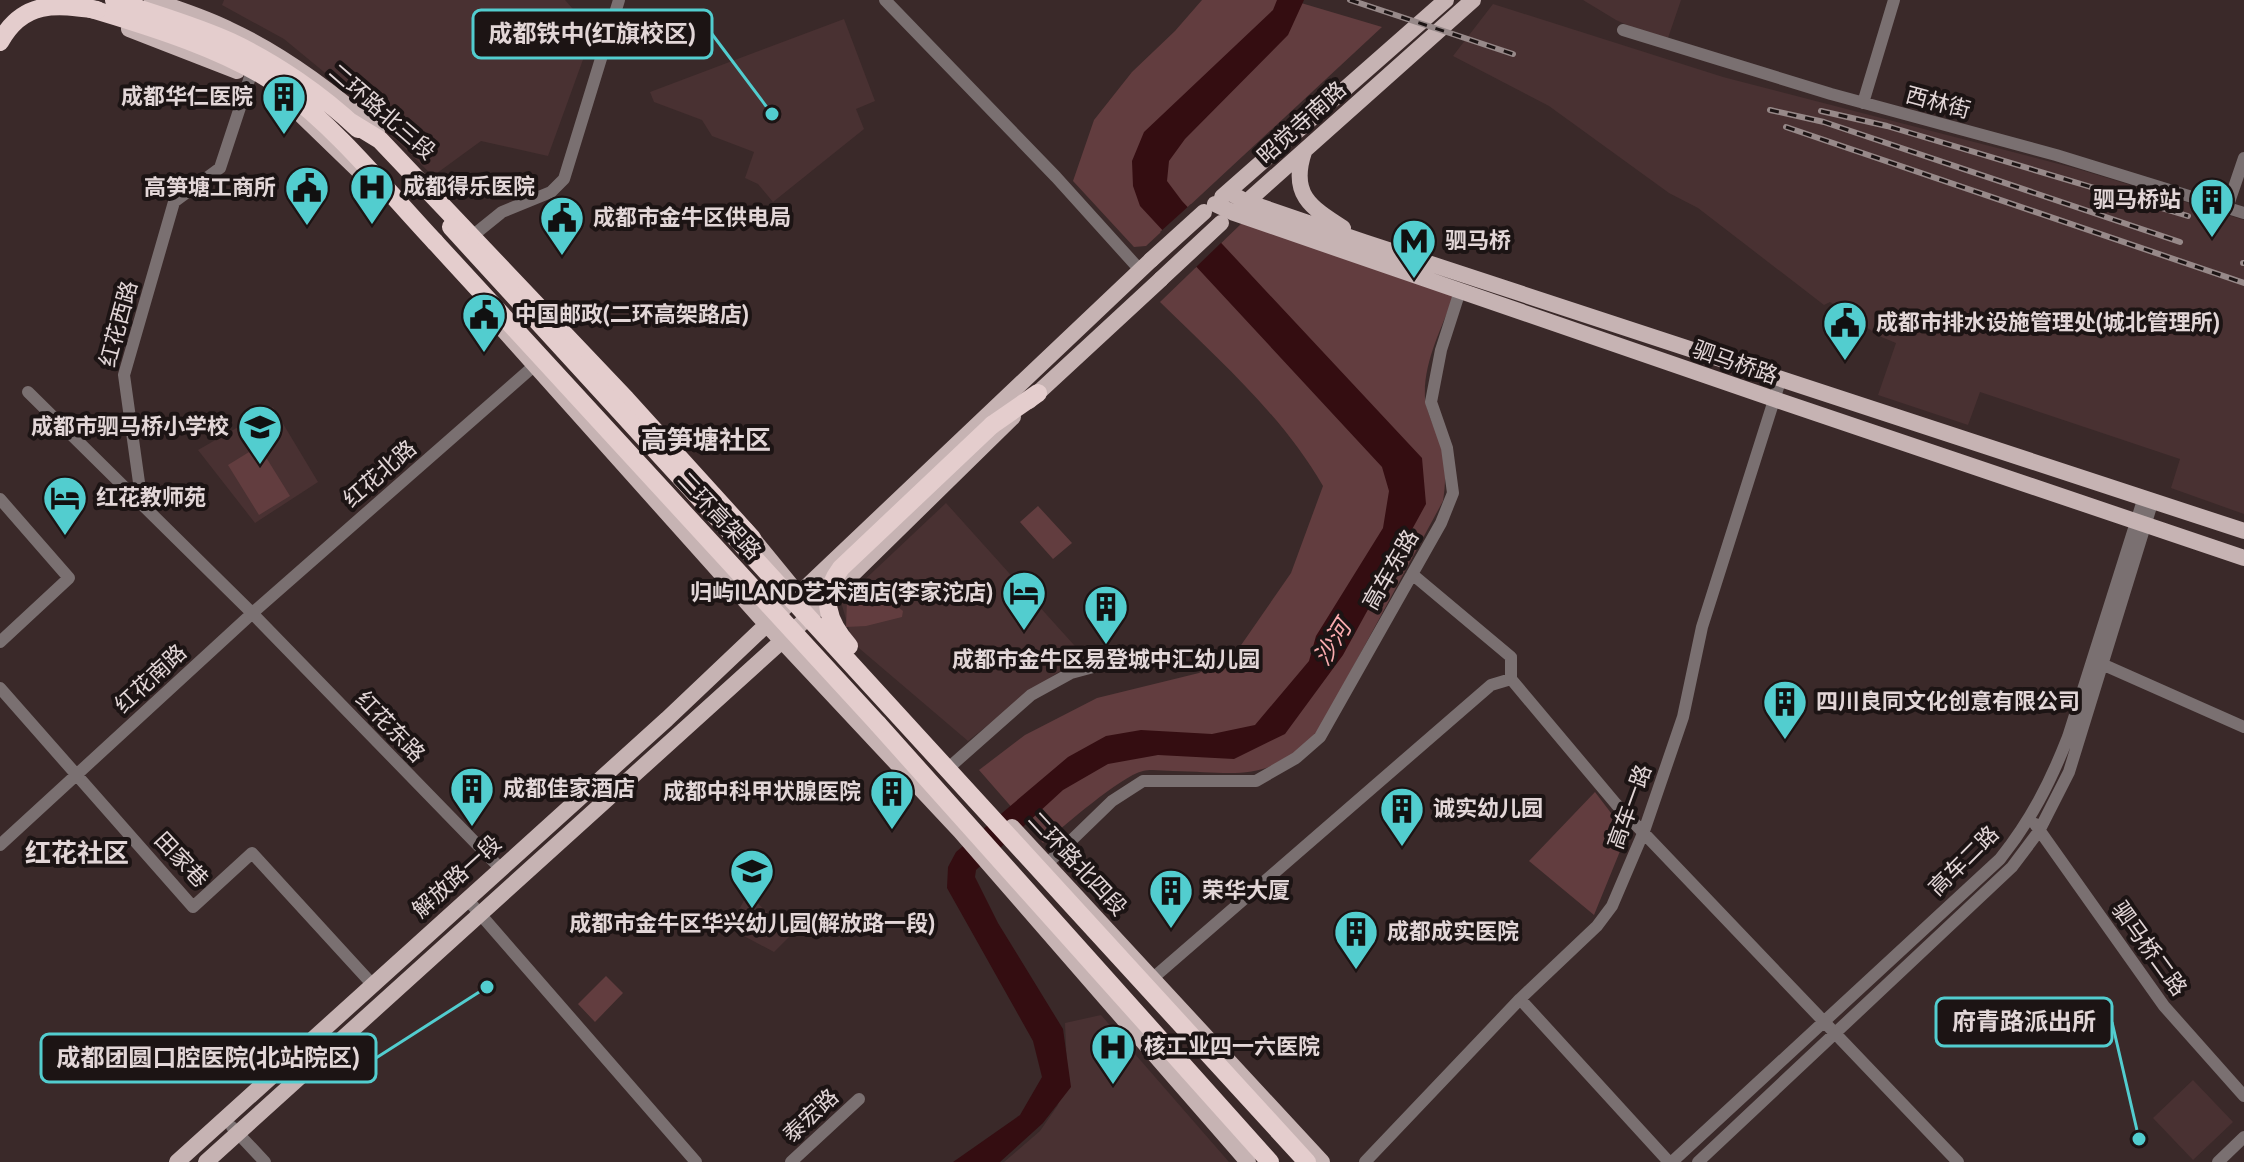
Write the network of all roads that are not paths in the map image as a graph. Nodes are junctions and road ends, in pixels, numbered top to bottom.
1 (41, 0) edge
2 (63, 0) edge
3 (114, 0) edge
4 (152, 0) edge
5 (619, 0) edge
6 (1446, 0) edge
7 (1473, 0) edge
8 (1894, 0) edge
9 (890, 1) edge
10 (97, 10) junction
11 (1623, 30) dead end
12 (0, 42) edge
13 (250, 77) junction
14 (1863, 103) junction
15 (349, 121) junction
16 (1304, 151) junction
17 (2244, 158) edge
18 (1228, 192) junction
19 (1209, 208) junction
20 (2227, 208) junction
21 (1234, 213) junction
22 (2244, 213) edge
23 (476, 233) junction
24 (1364, 242) junction
25 (1146, 265) junction
26 (1460, 291) junction
27 (535, 365) junction
28 (1781, 378) junction
29 (28, 392) dead end
30 (1038, 393) junction
31 (1774, 399) junction
32 (0, 499) edge
33 (2149, 499) junction
34 (142, 504) junction
35 (2142, 523) junction
36 (2244, 531) edge
37 (752, 538) junction
38 (2244, 558) edge
39 (1412, 574) junction
40 (799, 596) junction
41 (814, 612) junction
42 (252, 613) junction
43 (767, 625) junction
44 (781, 641) junction
45 (0, 642) edge
46 (1138, 655) dead end
47 (2104, 665) junction
48 (1511, 679) junction
49 (0, 688) edge
50 (2244, 727) edge
51 (930, 749) junction
52 (953, 764) junction
53 (77, 774) junction
54 (2031, 819) junction
55 (1644, 831) junction
56 (2039, 831) junction
57 (0, 845) edge
58 (1042, 858) junction
59 (500, 868) junction
60 (467, 899) junction
61 (479, 915) junction
62 (1153, 978) junction
63 (372, 984) junction
64 (1520, 999) junction
65 (1824, 1020) junction
66 (1834, 1032) junction
67 (2244, 1096) edge
68 (859, 1099) dead end
69 (1218, 1106) junction
70 (224, 1119) junction
71 (238, 1134) junction
72 (2244, 1137) edge
73 (1294, 1147) junction
74 (177, 1162) edge
75 (206, 1162) edge
76 (265, 1162) edge
77 (696, 1162) edge
78 (791, 1162) edge
79 (1248, 1162) edge
80 (1255, 1162) edge
81 (1270, 1162) edge
82 (1307, 1162) edge
83 (1313, 1162) edge
84 (1322, 1162) edge
85 (1365, 1162) edge
86 (1671, 1162) edge
87 (1698, 1162) edge
88 (1958, 1162) edge
89 (2218, 1162) edge

1 - 13 main road
2 - 10 highway, 二环高架路, bridge
3 - 15 highway, 二环高架路
4 - 23 main road, 二环路北三段
5 - 23 street
6 - 18 main road, 昭觉寺南路
7 - 16 main road, 昭觉寺南路
8 - 14 street
9 - 25 street
10 - 12 highway, bridge
10 - 69 highway, 二环高架路, bridge
11 - 14 street, 西林街
13 - 27 main road
13 - 34 street, 红花西路
14 - 20 street, 西林街
15 - 37 highway
15 - 51 highway, 二环高架路, bridge
16 - 21 main road, 昭觉寺南路
16 - 24 main road
17 - 20 street
18 - 19 main road, 昭觉寺南路
18 - 21 main road, 驷马桥路
19 - 21 main road, 驷马桥路
19 - 25 main road, 昭觉寺南路, bridge
20 - 22 street, 西林街
21 - 24 main road, 驷马桥路
21 - 26 main road, 驷马桥路
21 - 30 main road, 昭觉寺南路, bridge
23 - 37 main road, 二环路北三段
24 - 28 main road, 驷马桥路
25 - 40 main road, 解放路一段
26 - 31 main road, 驷马桥路
26 - 39 street, 高车东路
27 - 42 street, 红花北路
27 - 43 main road
28 - 31 street, 高车一路
28 - 33 main road, 驷马桥路
29 - 34 street
30 - 41 main road, 解放路一段
30 - 51 highway, bridge
31 - 35 main road, 驷马桥路
31 - 55 street, 高车一路
32 - 45 street
33 - 35 street, 高车二路
33 - 36 main road, 驷马桥路
34 - 42 street
35 - 38 main road, 驷马桥路
35 - 47 street, 高车二路
35 - 54 street, 高车二路
37 - 40 main road, 二环路北三段
39 - 48 street
39 - 58 street, 高车东路
40 - 41 main road, 二环路北四段
40 - 43 main road, 解放路一段
41 - 44 main road, 解放路一段
41 - 52 main road, 二环路北四段
42 - 53 street, 红花南路
42 - 59 street, 红花东路
43 - 44 main road
43 - 59 main road, 解放路一段
44 - 61 main road, 解放路一段
44 - 79 main road
46 - 52 street
47 - 50 street
47 - 56 street, 高车二路
48 - 55 street
48 - 62 street
49 - 53 street, 田家巷
51 - 73 highway, 二环高架路, bridge
52 - 58 main road, 二环路北四段
53 - 57 street, 红花南路
53 - 63 street, 田家巷
54 - 56 street, 驷马桥二路
54 - 65 street, 高车二路
55 - 64 street, 高车一路
55 - 65 street
56 - 66 street, 高车二路
56 - 67 street, 驷马桥二路
58 - 62 main road, 二环路北四段
59 - 60 main road, 解放路一段
60 - 61 street
60 - 63 main road, 解放路一段
61 - 71 main road, 解放路一段
61 - 77 street
62 - 84 main road, 二环路北四段
63 - 70 main road, 解放路一段
64 - 85 street, 高车一路
64 - 86 street
65 - 66 street
65 - 86 street, 高车二路
66 - 87 street, 高车二路
66 - 88 street
68 - 78 street, 泰宏路
69 - 80 highway
69 - 81 highway, 二环高架路
70 - 71 street
70 - 74 main road, 解放路一段
71 - 75 main road, 解放路一段
71 - 76 street
72 - 89 street
73 - 82 highway, 二环高架路, bridge
73 - 83 highway, bridge

